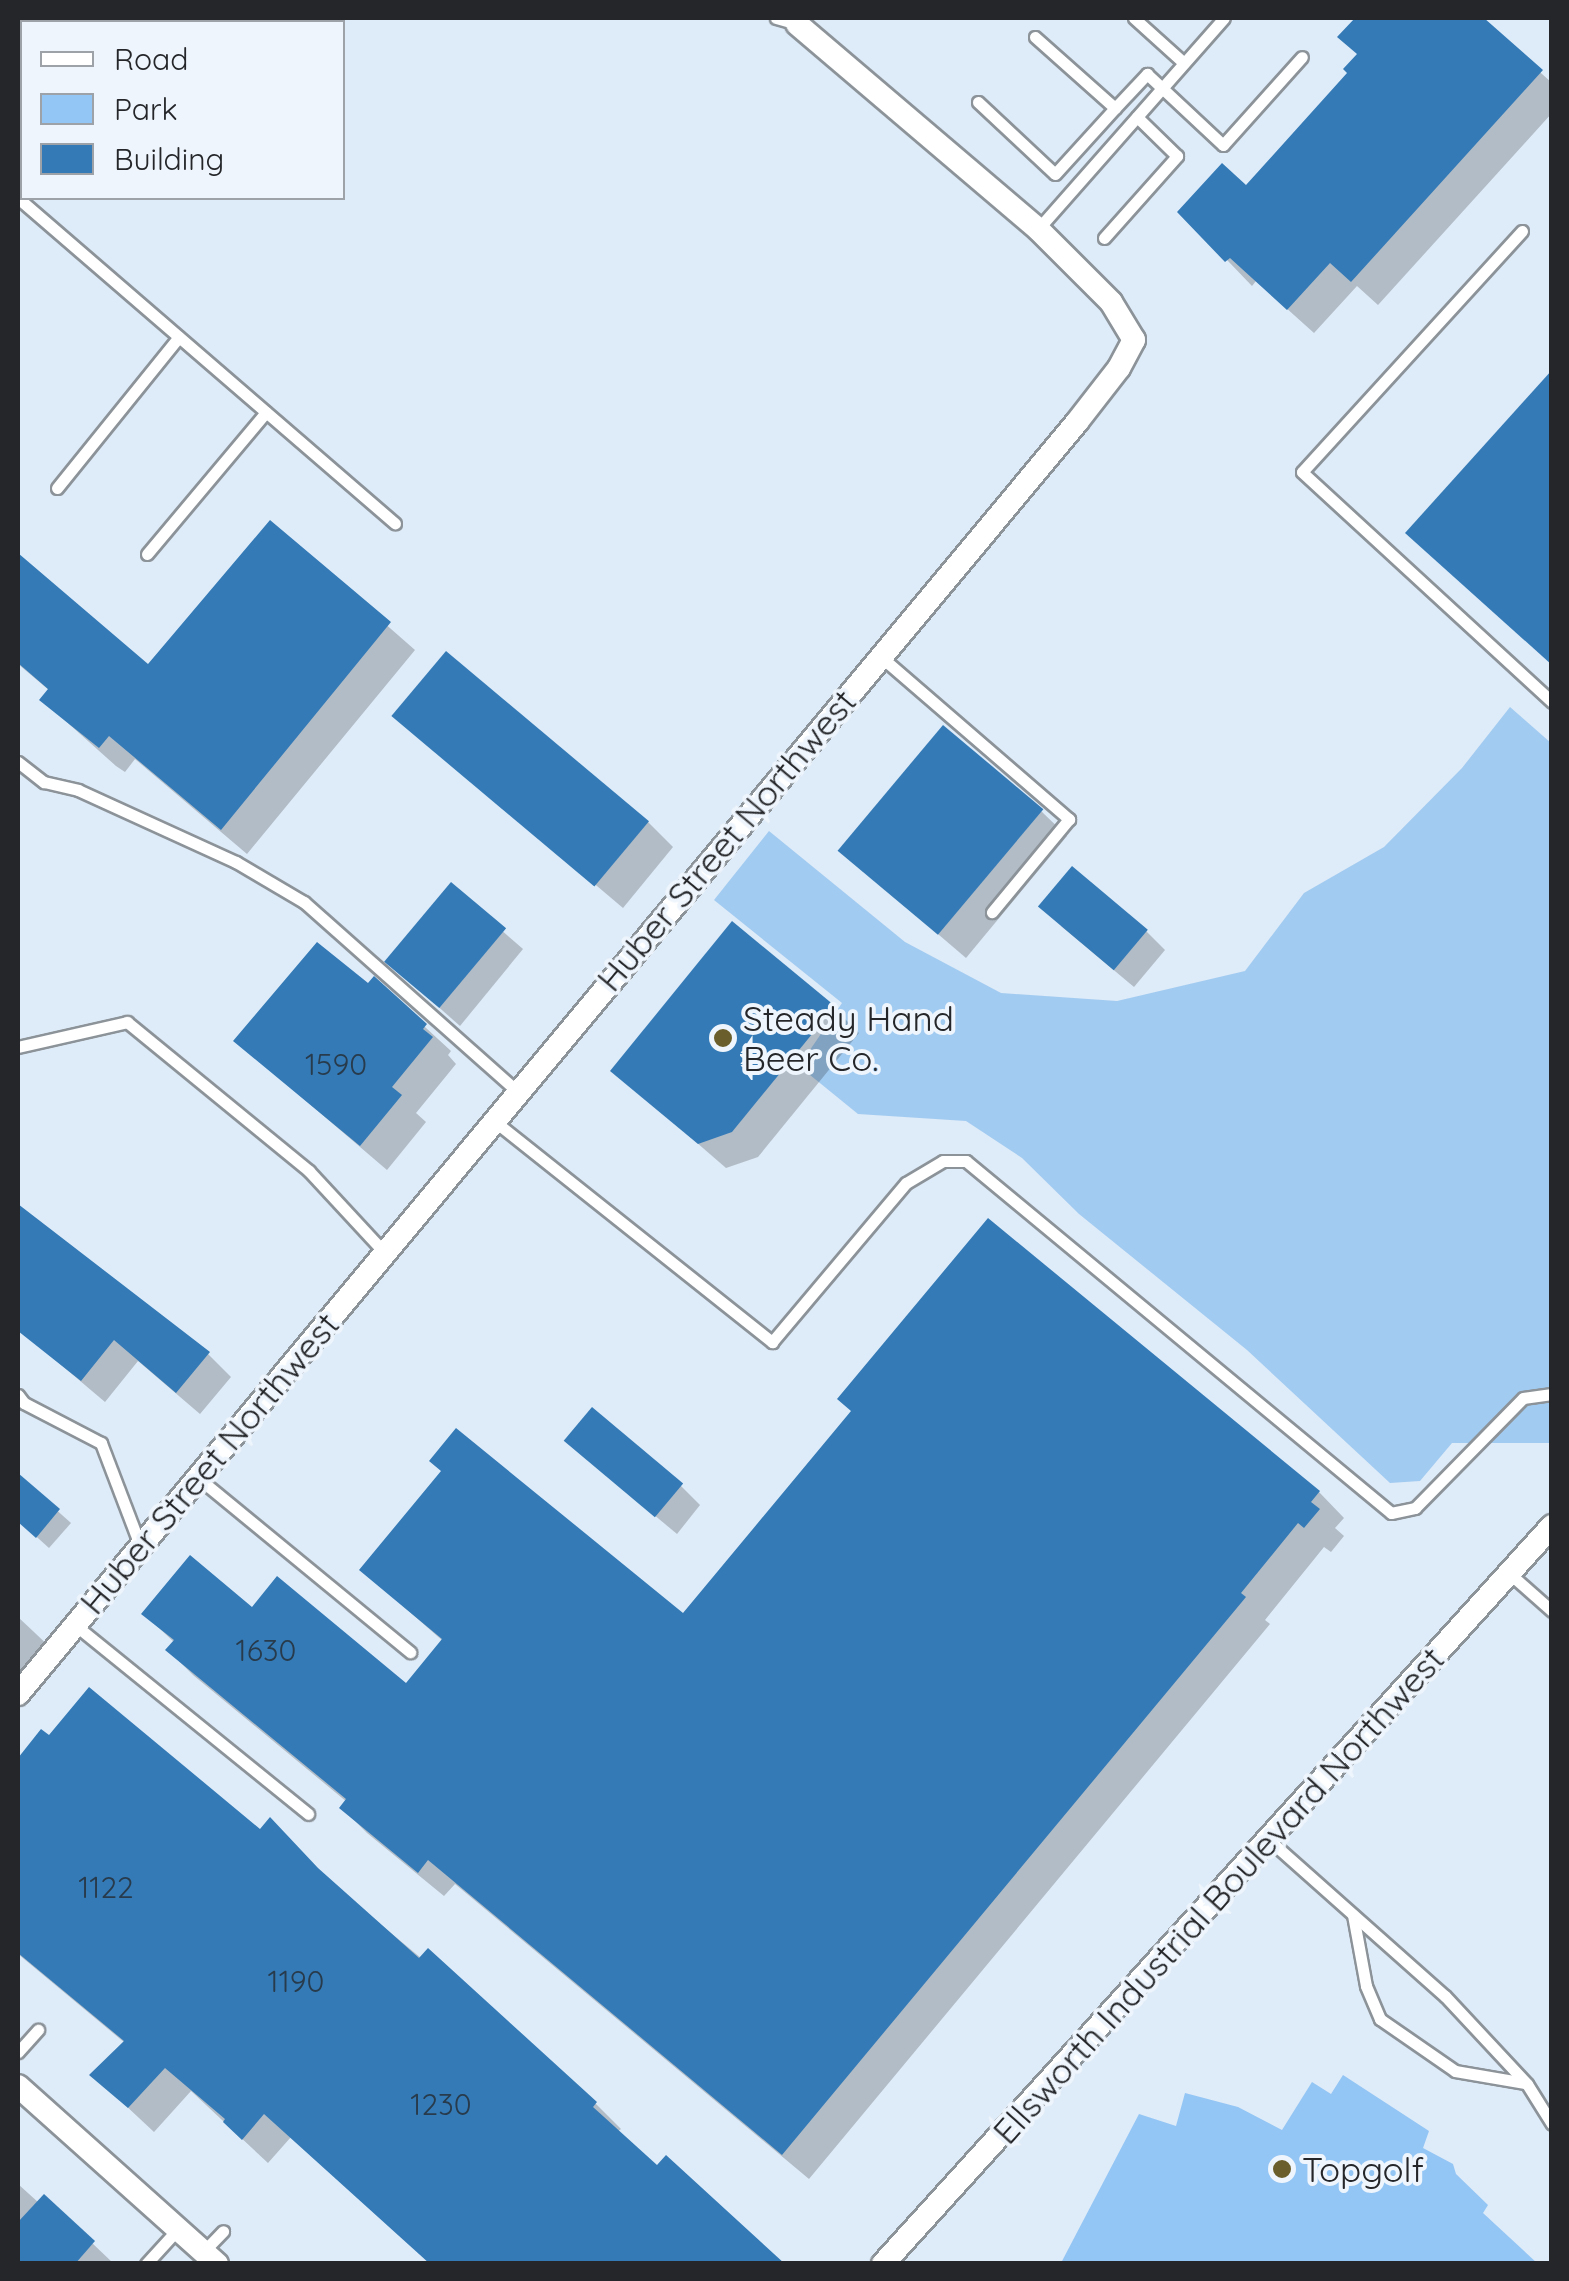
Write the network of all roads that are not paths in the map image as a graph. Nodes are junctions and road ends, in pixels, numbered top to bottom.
1 (1134, 18) edge
2 (1224, 18) edge
3 (787, 21) edge
4 (1035, 37) dead end
5 (1302, 56) dead end
6 (1184, 63) junction
7 (1162, 88) junction
8 (978, 102) dead end
9 (1115, 108) junction
10 (1137, 117) junction
11 (20, 200) edge
12 (1038, 229) junction
13 (1522, 231) dead end
14 (1104, 238) dead end
15 (180, 337) junction
16 (266, 412) junction
17 (57, 488) dead end
18 (395, 523) dead end
19 (147, 554) dead end
20 (880, 656) junction
21 (1552, 702) edge
22 (18, 762) edge
23 (992, 912) dead end
24 (18, 1047) edge
25 (517, 1091) junction
26 (493, 1120) junction
27 (384, 1252) junction
28 (1552, 1394) edge
29 (18, 1395) edge
30 (198, 1477) junction
31 (1552, 1526) edge
32 (140, 1546) junction
33 (1509, 1573) junction
34 (1552, 1611) edge
35 (75, 1624) junction
36 (410, 1652) dead end
37 (18, 1694) edge
38 (308, 1814) dead end
39 (1268, 1839) junction
40 (1354, 1914) junction
41 (38, 2030) dead end
42 (18, 2052) edge
43 (1527, 2084) junction
44 (18, 2086) edge
45 (1552, 2124) edge
46 (178, 2229) junction
47 (222, 2231) dead end
48 (210, 2258) edge
49 (146, 2264) edge
50 (884, 2264) edge

1 - 6 lane
2 - 6 lane
3 - 12 street, Huber Street Northwest
4 - 9 lane
5 - 7 lane
6 - 7 lane
7 - 9 lane
7 - 10 lane
8 - 9 lane
10 - 12 lane
10 - 14 lane
11 - 15 lane
12 - 20 street, Huber Street Northwest
13 - 21 lane
15 - 16 lane
15 - 17 lane
16 - 18 lane
16 - 19 lane
20 - 23 lane
20 - 25 street, Huber Street Northwest
22 - 25 lane
24 - 27 lane
25 - 26 street, Huber Street Northwest
26 - 27 street, Huber Street Northwest
26 - 28 lane
27 - 30 street, Huber Street Northwest
29 - 32 lane
30 - 32 street, Huber Street Northwest
30 - 36 lane
31 - 33 street, Ellsworth Industrial Boulevard Northwest
32 - 35 street, Huber Street Northwest
33 - 34 lane
33 - 39 street, Ellsworth Industrial Boulevard Northwest
35 - 37 street, Huber Street Northwest
35 - 38 lane
39 - 40 lane
39 - 50 street, Ellsworth Industrial Boulevard Northwest
40 - 43 lane
40 - 43 lane
41 - 42 lane
43 - 45 lane
44 - 46 street
46 - 48 street
46 - 49 lane
47 - 48 lane

